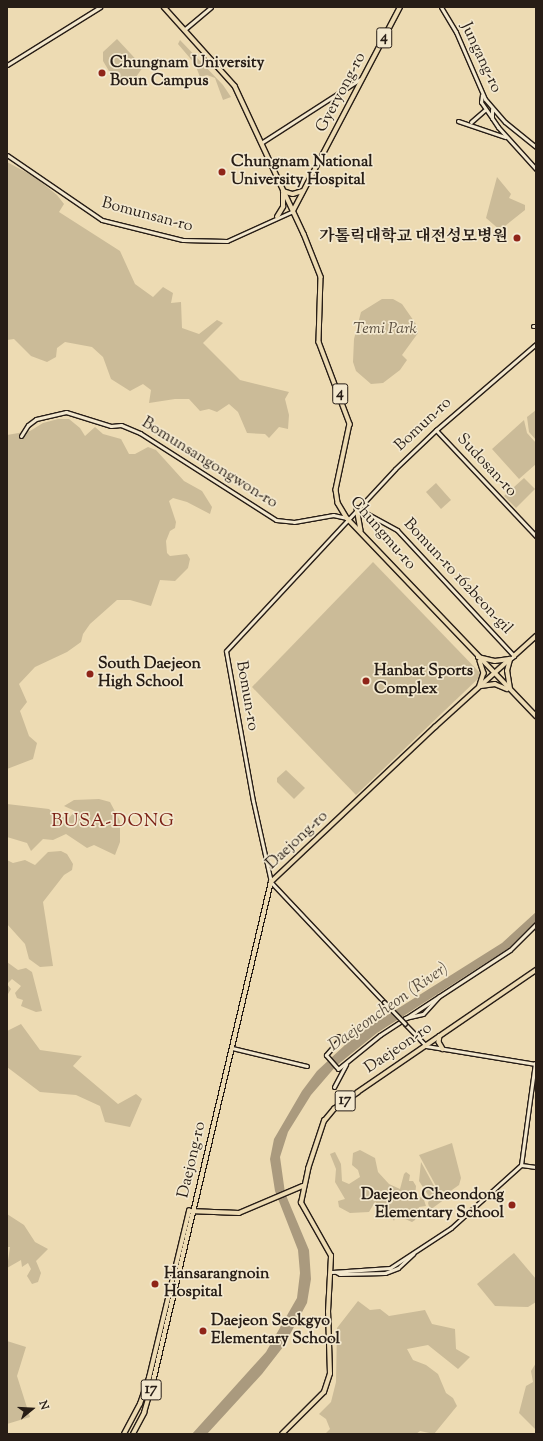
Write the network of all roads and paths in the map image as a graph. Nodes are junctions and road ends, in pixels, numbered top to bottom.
1 (100, 7) edge
2 (164, 7) edge
3 (211, 7) edge
4 (400, 7) edge
5 (441, 7) edge
6 (185, 29) junction
7 (7, 65) edge
8 (366, 75) junction
9 (482, 95) junction
10 (492, 109) junction
11 (485, 110) junction
12 (492, 118) junction
13 (458, 121) dead end
14 (471, 122) dead end
15 (509, 139) junction
16 (262, 143) junction
17 (536, 147) edge
18 (7, 155) edge
19 (536, 169) edge
20 (283, 191) junction
21 (304, 191) junction
22 (293, 211) junction
23 (277, 217) junction
24 (536, 344) edge
25 (436, 430) junction
26 (21, 436) dead end
27 (357, 508) junction
28 (347, 518) junction
29 (361, 532) junction
30 (536, 536) edge
31 (536, 636) edge
32 (477, 656) junction
33 (512, 658) junction
34 (494, 674) junction
35 (480, 686) junction
36 (510, 690) junction
37 (536, 716) edge
38 (271, 882) junction
39 (536, 924) edge
40 (536, 970) edge
41 (440, 994) junction
42 (406, 1018) junction
43 (338, 1036) dead end
44 (440, 1036) junction
45 (426, 1046) junction
46 (232, 1048) junction
47 (443, 1049) junction
48 (346, 1062) junction
49 (535, 1063) edge
50 (307, 1066) dead end
51 (334, 1087) dead end
52 (521, 1165) junction
53 (536, 1167) edge
54 (304, 1186) junction
55 (193, 1211) junction
56 (334, 1272) junction
57 (124, 1434) edge
58 (133, 1434) edge
59 (282, 1434) edge

1 - 7 main road
2 - 6 main road, Chungmu-ro
3 - 6 main road
4 - 8 main road, Gyeryong-ro / 4
5 - 9 main road, Jungang-ro
6 - 16 main road, Chungmu-ro
8 - 16 main road
8 - 21 main road, Gyeryong-ro / 4
9 - 10 main road, Jungang-ro
9 - 11 main road
10 - 12 main road
10 - 17 main road, Jungang-ro
11 - 12 main road
11 - 14 main road
12 - 15 main road
13 - 15 main road
15 - 19 main road
16 - 20 main road, Chungmu-ro
18 - 23 main road, Bomunsan-ro
20 - 21 main road
20 - 22 main road, Chungmu-ro
20 - 23 main road
21 - 22 main road, Gyeryong-ro / 4
22 - 23 main road, Bomunsan-ro
22 - 28 main road, Chungmu-ro / 4
24 - 25 main road, Bomun-ro
25 - 27 main road, Bomun-ro
25 - 30 main road, Sudosan-ro
26 - 28 main road, Bomunsangongwon-ro
27 - 28 main road, Bomun-ro
27 - 29 main road
27 - 33 main road, Bomun-ro 162beon-gil
28 - 29 main road, Chungmu-ro / 4
28 - 38 main road, Bomun-ro
29 - 32 main road, Chungmu-ro / 4
31 - 33 main road, Daejong-ro
32 - 33 main road
32 - 34 main road, Chungmu-ro / 4
32 - 35 main road
33 - 34 main road, Daejong-ro
33 - 36 main road
34 - 35 main road, Daejong-ro
34 - 36 main road, Chungmu-ro / 4
35 - 36 main road
35 - 38 main road, Daejong-ro
36 - 37 main road, Chungmu-ro / 4
38 - 45 main road, bridge
38 - 46 main road, Daejong-ro
39 - 41 main road
40 - 44 main road, Daejeon-ro / 17
41 - 42 main road
41 - 42 main road
42 - 48 main road
43 - 48 main road
44 - 45 main road, Daejeon-ro / 17
44 - 47 main road
45 - 47 main road
45 - 54 main road, Daejeon-ro / 17
46 - 50 main road
46 - 55 main road, Daejong-ro
47 - 49 main road
48 - 51 main road
49 - 52 main road
52 - 53 main road
52 - 56 main road
54 - 55 main road
54 - 56 main road, Daejeon-ro
55 - 57 main road, Daejong-ro / 17
55 - 58 main road, Daejong-ro / 17
56 - 59 main road, Daejeon-ro

